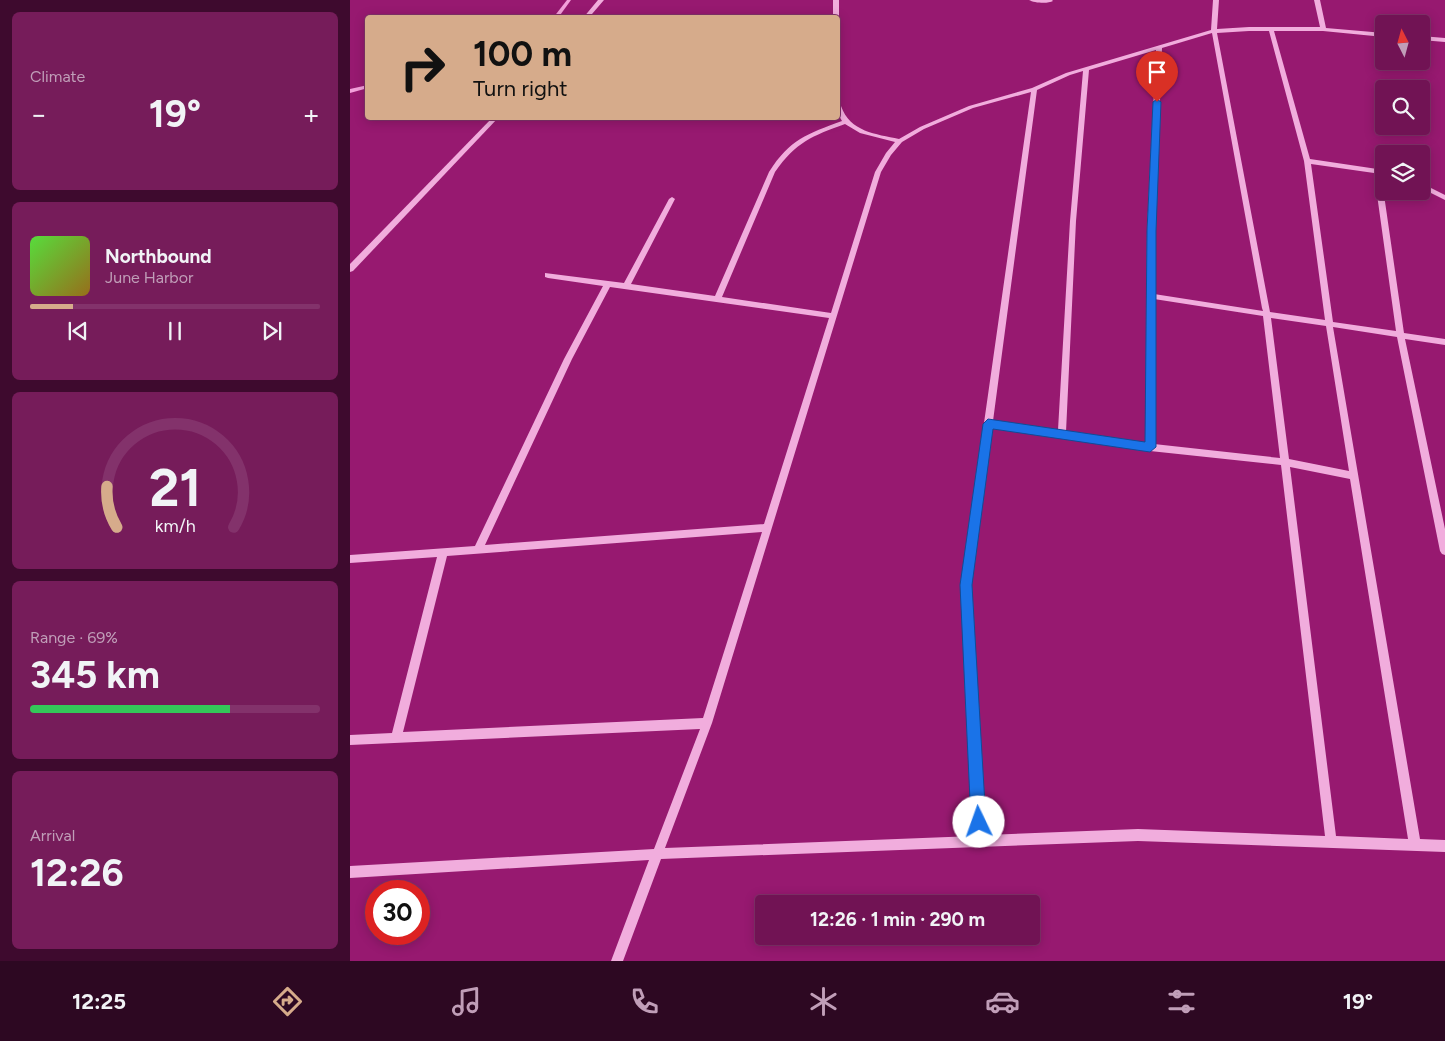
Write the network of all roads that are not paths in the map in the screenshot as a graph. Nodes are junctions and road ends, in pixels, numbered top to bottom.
1 (601, 0) edge
2 (836, 0) edge
3 (1032, 0) edge
4 (1216, 0) edge
5 (1316, 0) edge
6 (1050, 2) dead end
7 (587, 15) edge
8 (836, 15) edge
9 (1271, 29) junction
10 (1323, 29) junction
11 (1214, 31) junction
12 (1375, 34) edge
13 (1430, 39) edge
14 (1445, 40) edge
15 (1159, 47) junction
16 (1086, 69) junction
17 (1034, 89) junction
18 (840, 114) edge
19 (493, 120) edge
20 (845, 122) junction
21 (900, 141) junction
22 (1307, 161) junction
23 (1375, 170) edge
24 (1430, 190) edge
25 (1445, 198) edge
26 (672, 199) dead end
27 (1384, 200) edge
28 (350, 269) edge
29 (548, 275) dead end
30 (608, 284) junction
31 (626, 287) junction
32 (1151, 296) junction
33 (717, 300) junction
34 (1267, 315) junction
35 (834, 316) junction
36 (1329, 324) junction
37 (1401, 336) junction
38 (1445, 342) edge
39 (988, 424) junction
40 (1062, 435) junction
41 (1150, 447) junction
42 (1284, 462) junction
43 (1354, 476) junction
44 (768, 528) junction
45 (478, 550) junction
46 (1445, 551) edge
47 (443, 552) junction
48 (350, 559) edge
49 (707, 723) junction
50 (396, 738) junction
51 (350, 740) edge
52 (980, 842) junction
53 (1331, 842) junction
54 (1415, 845) junction
55 (1445, 846) edge
56 (656, 854) junction
57 (350, 872) edge
58 (617, 961) edge

1 - 7 street
2 - 8 street
3 - 6 street
4 - 11 street
5 - 10 street
9 - 10 street
9 - 11 street
9 - 22 street
10 - 12 street
11 - 15 street
11 - 34 street
13 - 14 street
15 - 16 street
15 - 32 street
16 - 17 street
16 - 40 street
17 - 21 street
17 - 39 street
18 - 20 street
19 - 28 street
20 - 21 street
20 - 33 street
21 - 35 street
22 - 23 street
22 - 36 street
24 - 25 street
26 - 31 street
27 - 37 street
29 - 30 street
30 - 31 street
30 - 45 street
31 - 33 street
32 - 34 street
32 - 41 street
33 - 35 street
34 - 36 street
34 - 42 street
35 - 44 street
36 - 37 street
36 - 43 street
37 - 38 street
37 - 46 street
39 - 40 street
39 - 52 street
40 - 41 street
41 - 42 street
42 - 43 street
42 - 53 street
43 - 54 street
44 - 45 street
44 - 49 street
45 - 47 street
47 - 48 street
47 - 50 street
49 - 50 street
49 - 56 street
50 - 51 street
52 - 53 street
52 - 56 street
53 - 54 street
54 - 55 street
56 - 57 street
56 - 58 street

